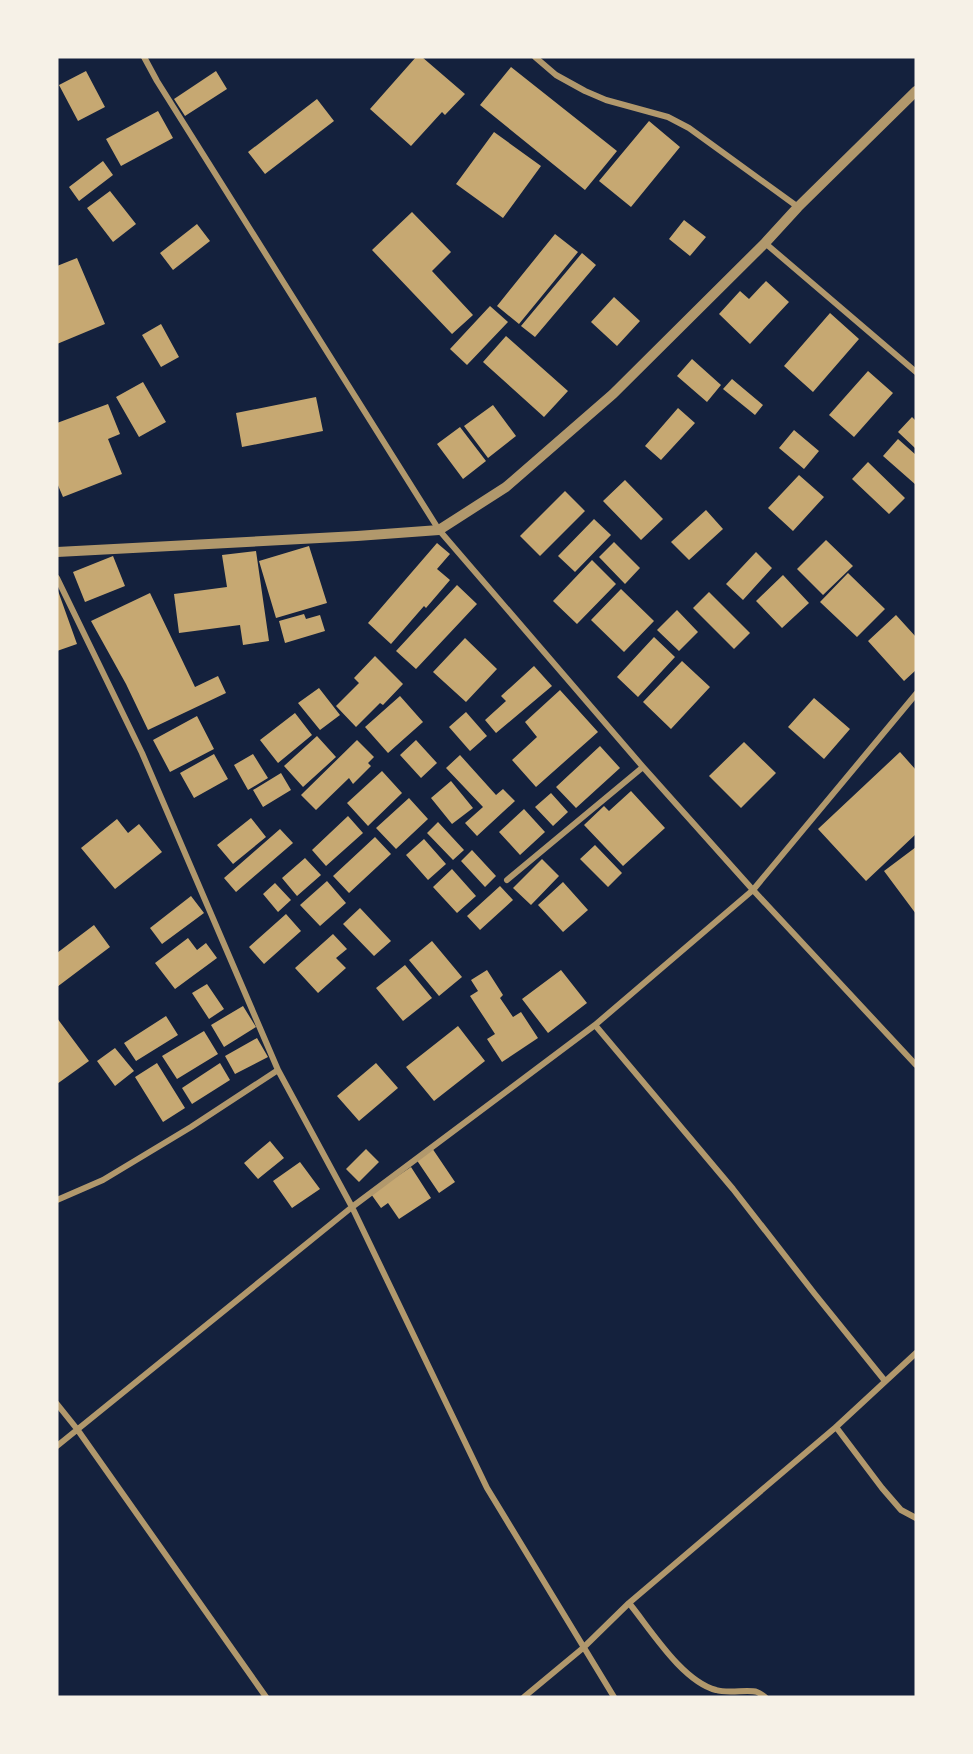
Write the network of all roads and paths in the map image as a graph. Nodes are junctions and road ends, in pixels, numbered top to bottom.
1 (144, 57) edge
2 (535, 57) edge
3 (916, 91) edge
4 (798, 207) junction
5 (765, 243) junction
6 (916, 372) edge
7 (439, 530) junction
8 (57, 552) edge
9 (57, 578) edge
10 (916, 694) edge
11 (643, 767) junction
12 (507, 880) dead end
13 (753, 890) junction
14 (595, 1025) junction
15 (916, 1065) edge
16 (278, 1070) junction
17 (57, 1200) edge
18 (352, 1207) junction
19 (916, 1353) edge
20 (885, 1381) junction
21 (57, 1404) edge
22 (836, 1427) junction
23 (77, 1429) junction
24 (57, 1446) edge
25 (916, 1518) edge
26 (630, 1603) junction
27 (583, 1648) junction
28 (266, 1697) edge
29 (524, 1697) edge
30 (614, 1697) edge
31 (765, 1697) edge

1 - 7 street
2 - 4 street
3 - 4 street
4 - 5 street
5 - 6 street
5 - 7 street
7 - 8 street
7 - 11 street
9 - 16 street
10 - 13 street
11 - 12 street
11 - 13 street
13 - 14 street
13 - 15 street
14 - 18 street
14 - 20 street
16 - 17 street
16 - 18 street
18 - 23 street
18 - 27 street
19 - 20 street
20 - 22 street
21 - 23 street
22 - 25 street
22 - 26 street
23 - 24 street
23 - 28 street
26 - 27 street
26 - 31 street
27 - 29 street
27 - 30 street

